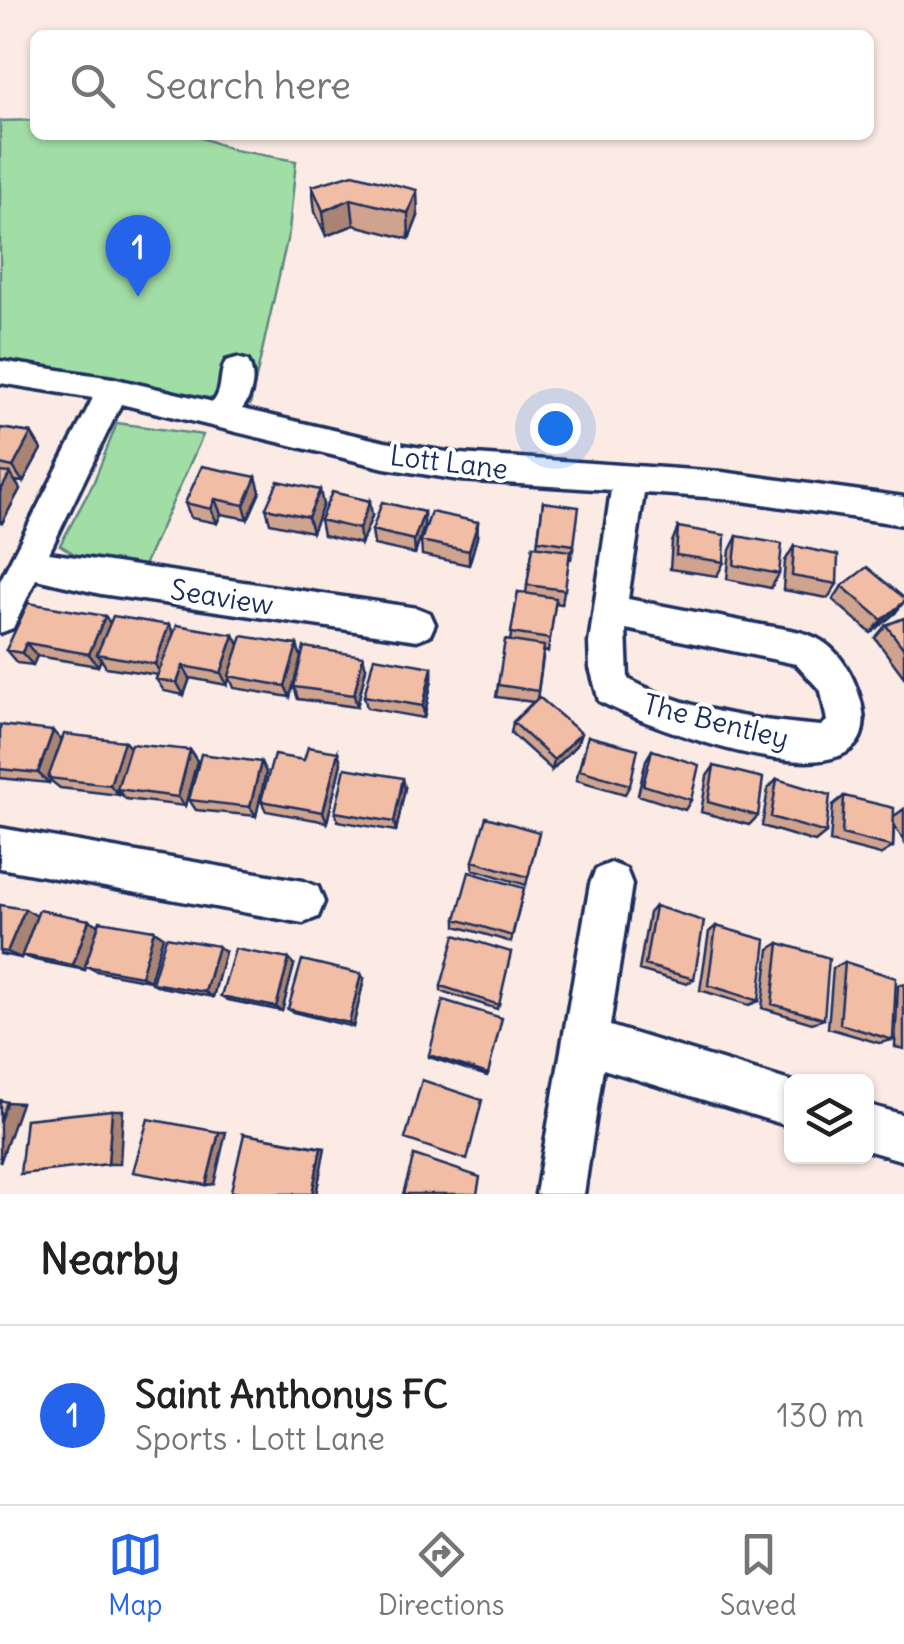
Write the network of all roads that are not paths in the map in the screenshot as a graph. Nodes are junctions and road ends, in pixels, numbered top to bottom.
1 (236, 369) dead end
2 (0, 372) edge
3 (112, 390) junction
4 (220, 416) junction
5 (630, 478) junction
6 (901, 507) edge
7 (28, 563) junction
8 (612, 611) junction
9 (0, 618) edge
10 (417, 624) dead end
11 (0, 848) edge
12 (611, 884) dead end
13 (303, 902) dead end
14 (588, 1042) junction
15 (784, 1102) edge
16 (874, 1129) edge
17 (904, 1138) edge
18 (560, 1194) edge

1 - 4 street
2 - 3 street, Lott Lane
3 - 4 street, Lott Lane
3 - 7 street
4 - 5 street, Lott Lane
5 - 6 street, Lott Lane
5 - 8 street, The Bentley
7 - 9 street
7 - 10 street, Seaview
8 - 8 street, The Bentley
11 - 13 street
12 - 14 street
14 - 15 street
14 - 18 street
16 - 17 street

